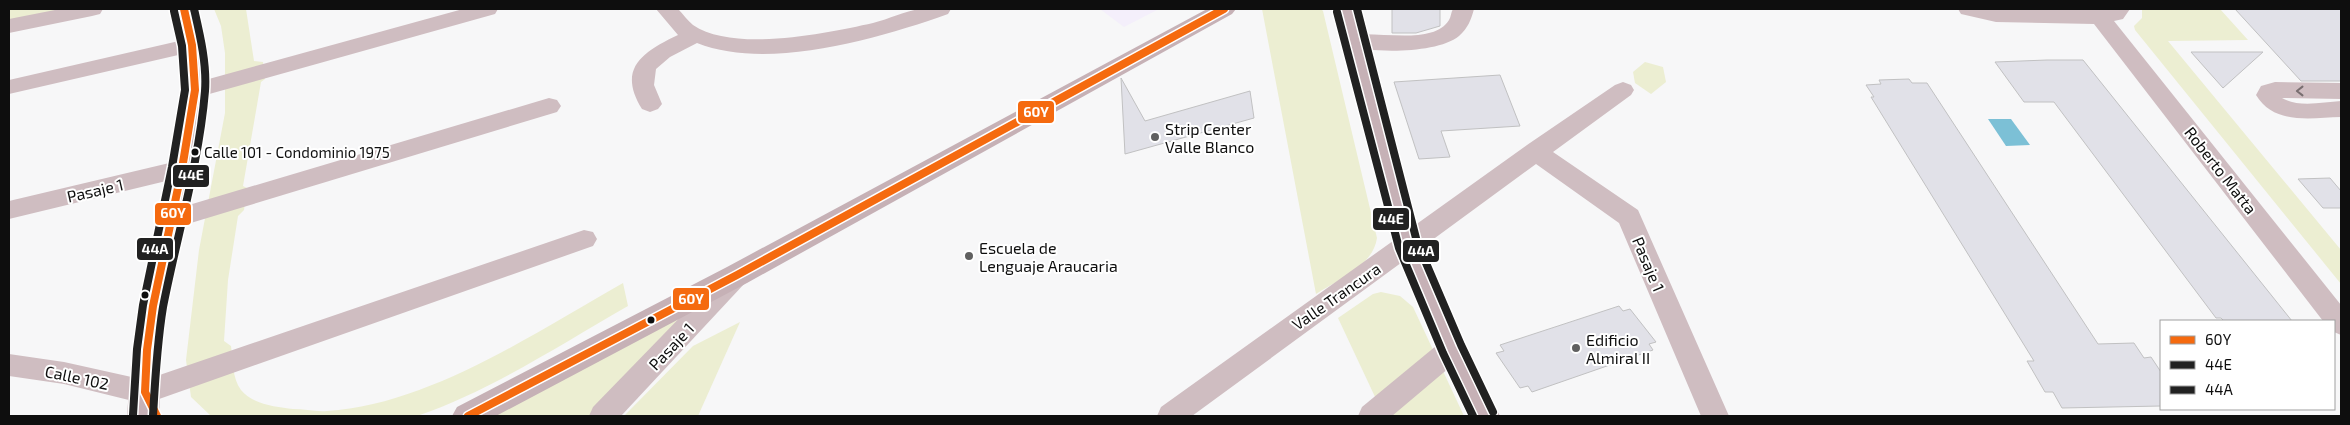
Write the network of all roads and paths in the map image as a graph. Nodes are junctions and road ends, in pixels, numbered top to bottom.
1 (92, 9) edge
2 (184, 9) edge
3 (487, 9) edge
4 (666, 9) edge
5 (940, 9) edge
6 (1224, 9) edge
7 (1347, 9) edge
8 (1463, 9) edge
9 (1969, 9) edge
10 (2110, 13) edge
11 (910, 14) edge
12 (9, 26) edge
13 (694, 35) junction
14 (1355, 41) junction
15 (192, 45) junction
16 (9, 87) edge
17 (194, 90) junction
18 (1624, 90) dead end
19 (2341, 91) edge
20 (650, 104) dead end
21 (549, 106) dead end
22 (2341, 109) edge
23 (1535, 151) junction
24 (182, 169) junction
25 (9, 210) edge
26 (171, 220) junction
27 (584, 240) dead end
28 (1408, 245) junction
29 (737, 275) junction
30 (2341, 324) edge
31 (1452, 349) junction
32 (9, 365) edge
33 (148, 408) edge
34 (468, 416) edge
35 (604, 416) edge
36 (1172, 416) edge
37 (1372, 416) edge
38 (1484, 416) edge
39 (1715, 416) edge

1 - 12 street
2 - 15 main road
3 - 17 street
4 - 13 street
5 - 11 street
6 - 29 main road
7 - 14 main road
8 - 14 street
9 - 10 street
10 - 30 street, Roberto Matta
11 - 13 street
13 - 20 street
14 - 28 main road
15 - 16 street
15 - 17 main road
17 - 24 main road
18 - 23 street, Valle Trancura
19 -> 22 street
21 - 26 street
23 - 28 street, Valle Trancura
23 - 39 street, Pasaje 1
24 - 25 street, Pasaje 1
24 - 26 main road
26 - 33 main road
27 - 33 street
28 - 31 main road
28 - 36 street, Valle Trancura
29 - 34 main road
29 - 35 street, Pasaje 1
31 - 37 street
31 - 38 main road
32 - 33 street, Calle 102

